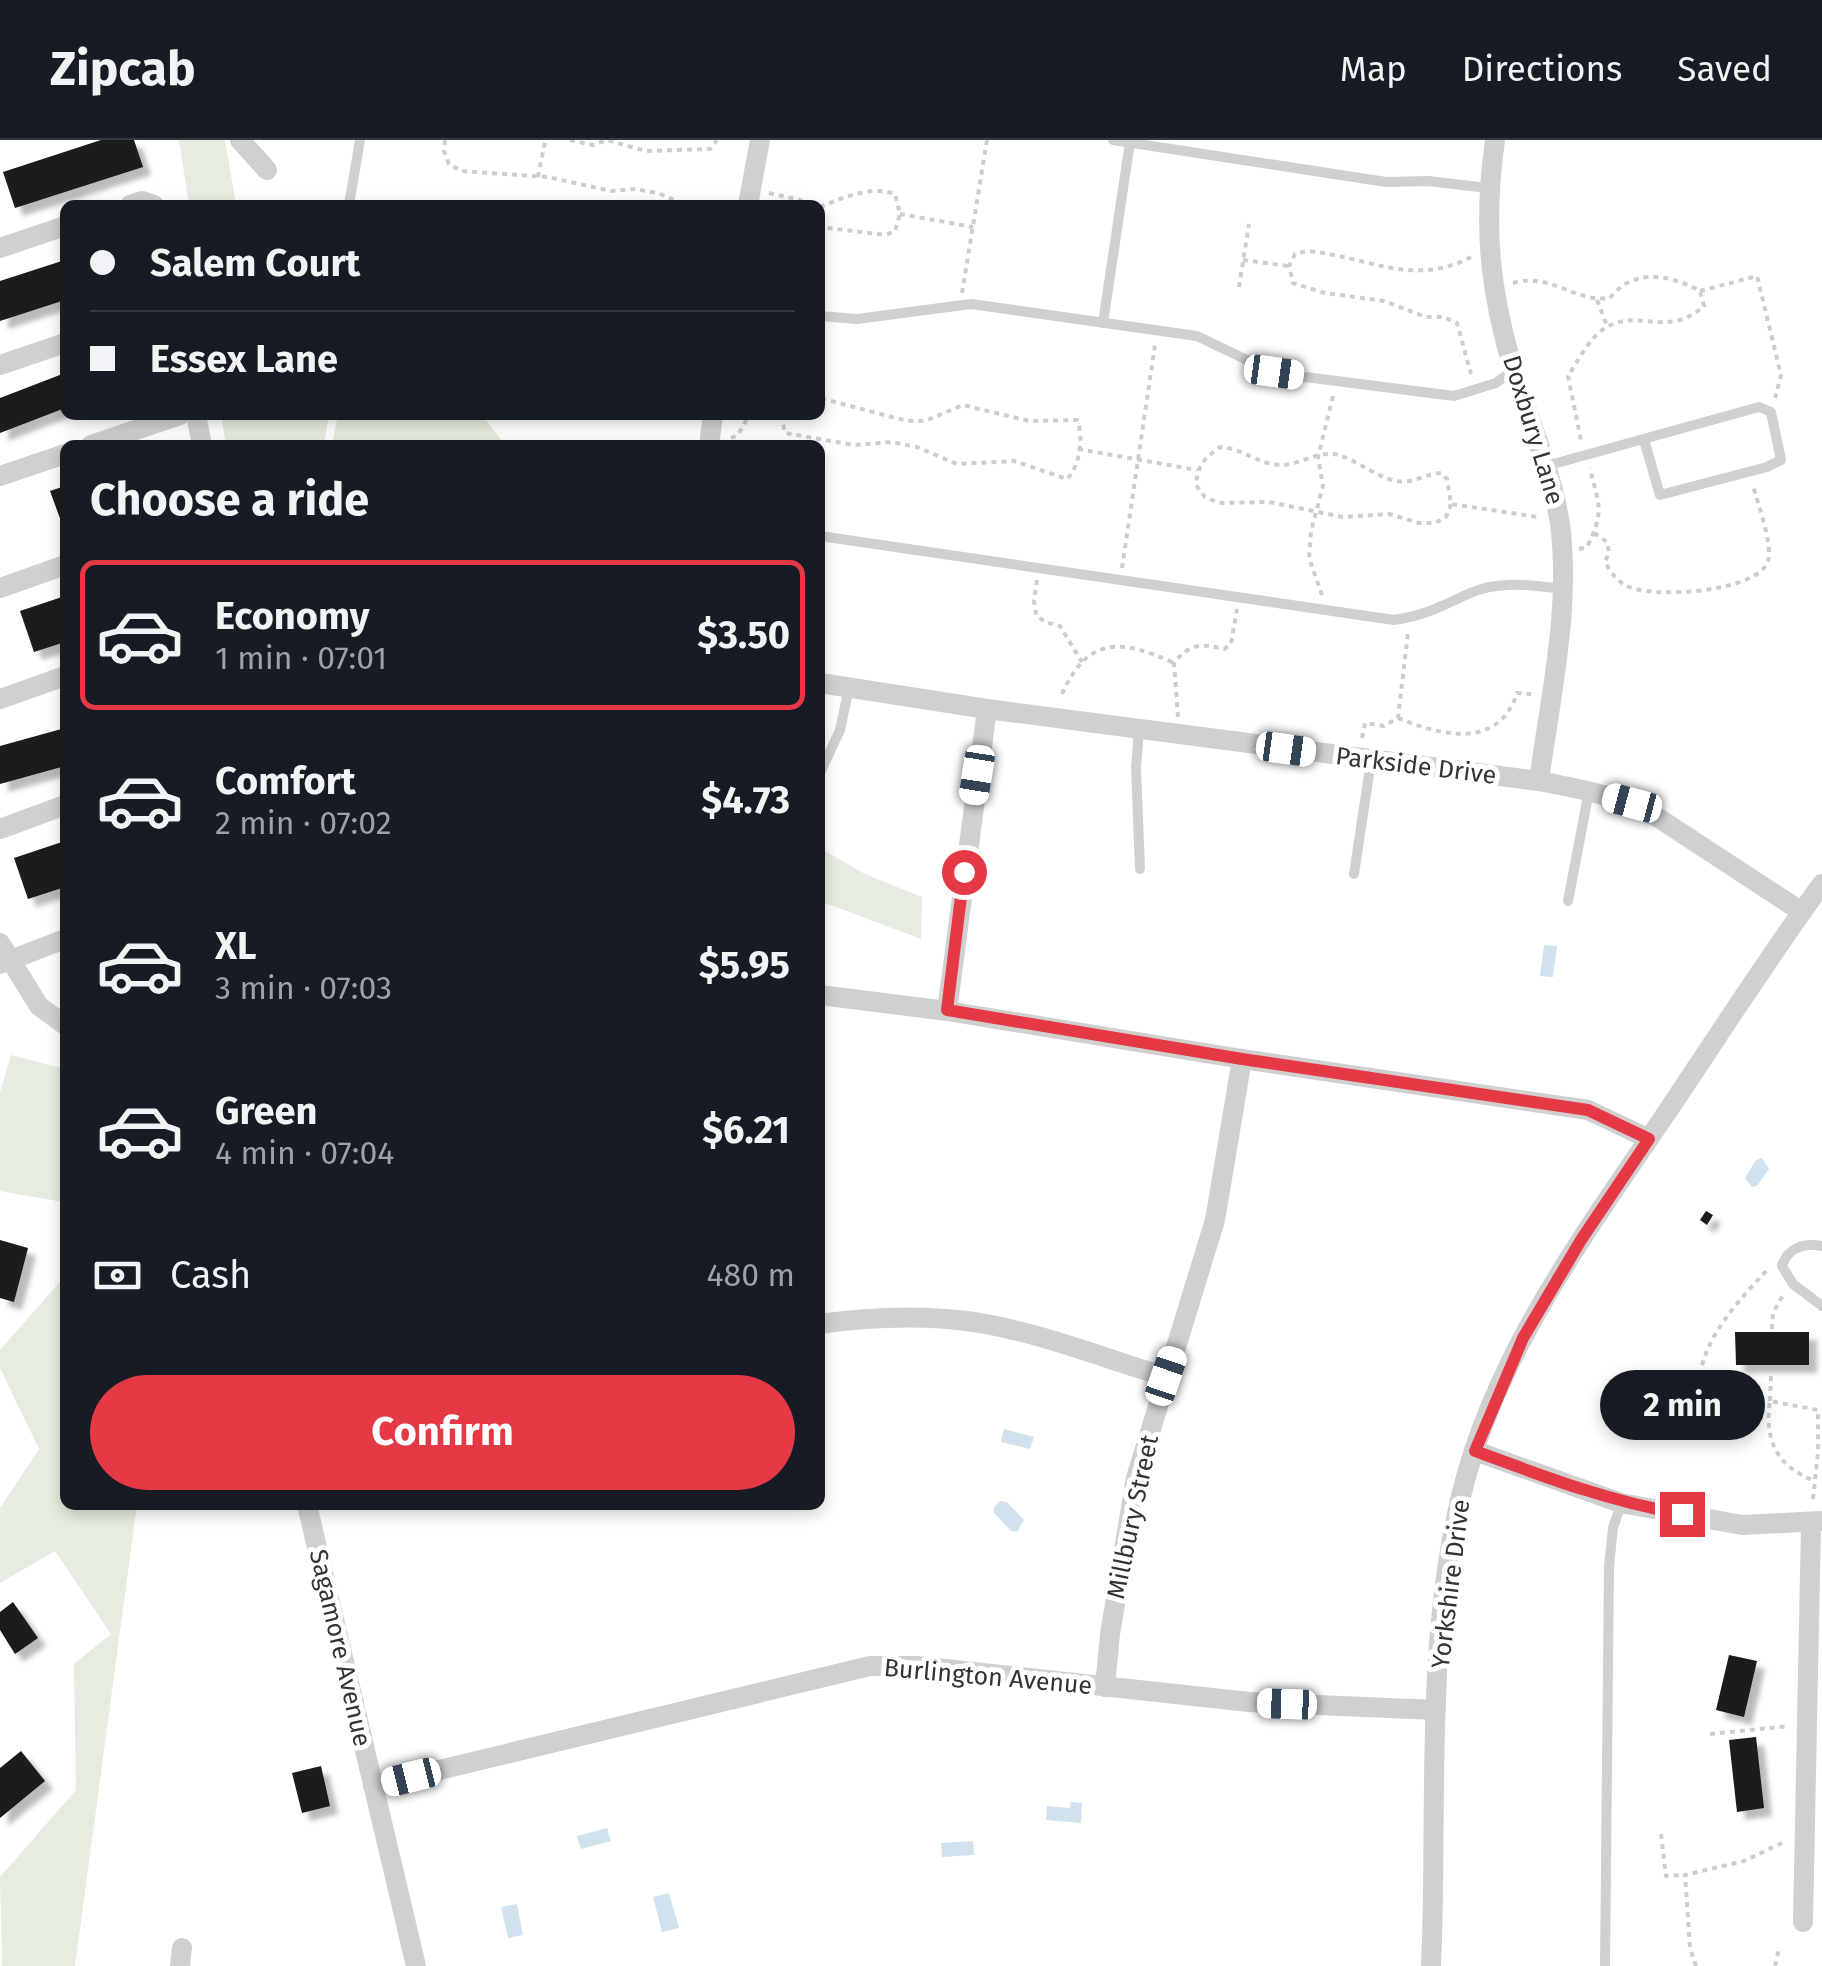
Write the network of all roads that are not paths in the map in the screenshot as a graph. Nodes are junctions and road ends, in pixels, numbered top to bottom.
1 (240, 140) edge
2 (360, 140) edge
3 (760, 140) edge
4 (1113, 140) edge
5 (1495, 140) edge
6 (1130, 142) edge
7 (267, 170) dead end
8 (1488, 188) junction
9 (750, 197) edge
10 (350, 200) edge
11 (60, 228) edge
12 (0, 248) edge
13 (825, 316) edge
14 (1103, 322) junction
15 (60, 345) edge
16 (0, 365) edge
17 (1513, 370) junction
18 (165, 420) edge
19 (106, 440) edge
20 (1644, 440) junction
21 (60, 456) edge
22 (1546, 466) junction
23 (0, 476) edge
24 (825, 537) edge
25 (60, 567) edge
26 (0, 588) edge
27 (1562, 589) junction
28 (60, 678) edge
29 (825, 683) edge
30 (849, 688) junction
31 (0, 698) edge
32 (987, 709) junction
33 (1139, 729) junction
34 (1365, 760) junction
35 (825, 763) edge
36 (1539, 781) junction
37 (1588, 790) junction
38 (60, 808) edge
39 (0, 829) edge
40 (1140, 868) dead end
41 (1354, 874) dead end
42 (1822, 884) edge
43 (1568, 900) dead end
44 (1802, 912) junction
45 (60, 940) edge
46 (3, 956) edge
47 (825, 996) edge
48 (947, 1010) junction
49 (60, 1021) edge
50 (1242, 1059) junction
51 (1649, 1139) junction
52 (1822, 1246) edge
53 (1822, 1306) edge
54 (825, 1323) edge
55 (1166, 1376) junction
56 (1475, 1451) junction
57 (1621, 1503) junction
58 (308, 1510) edge
59 (1816, 1522) edge
60 (1106, 1687) junction
61 (1436, 1710) junction
62 (373, 1786) junction
63 (1803, 1922) dead end
64 (416, 1966) edge
65 (1431, 1966) edge
66 (1605, 1966) edge

1 - 7 street
2 - 10 lane
3 - 9 street
4 - 6 lane
5 - 8 street, Doxbury Lane
6 - 8 lane
6 - 14 lane
8 - 17 street, Doxbury Lane
11 - 12 street
13 - 14 lane
14 - 17 lane
15 - 16 street
17 - 22 street, Doxbury Lane
18 - 19 street
20 - 20 lane
20 - 22 lane
21 - 23 street
22 - 27 street, Doxbury Lane
24 - 27 lane
25 - 26 street
27 - 36 street, Doxbury Lane
28 - 31 street
29 - 30 street, Parkside Drive
30 - 32 street, Parkside Drive
30 - 35 lane
32 - 33 street, Parkside Drive
32 - 48 street
33 - 34 street, Parkside Drive
33 - 40 lane
34 - 36 street, Parkside Drive
34 - 41 lane
36 - 37 street, Parkside Drive
37 - 43 lane
37 - 44 street, Parkside Drive
38 - 39 street
42 - 44 street, Yorkshire Drive
44 - 51 street, Yorkshire Drive
45 - 46 street
46 - 49 street
47 - 48 street
48 - 50 street
50 - 51 street
50 - 55 street, Millbury Street
51 - 56 street, Yorkshire Drive
52 - 53 lane
54 - 55 street
55 - 60 street, Millbury Street
56 - 57 street
56 - 61 street, Yorkshire Drive
57 - 59 street
57 - 66 lane
58 - 62 street, Sagamore Avenue
59 - 63 street
60 - 61 street, Burlington Avenue
60 - 62 street, Burlington Avenue
61 - 65 street, Yorkshire Drive
62 - 64 street, Sagamore Avenue

